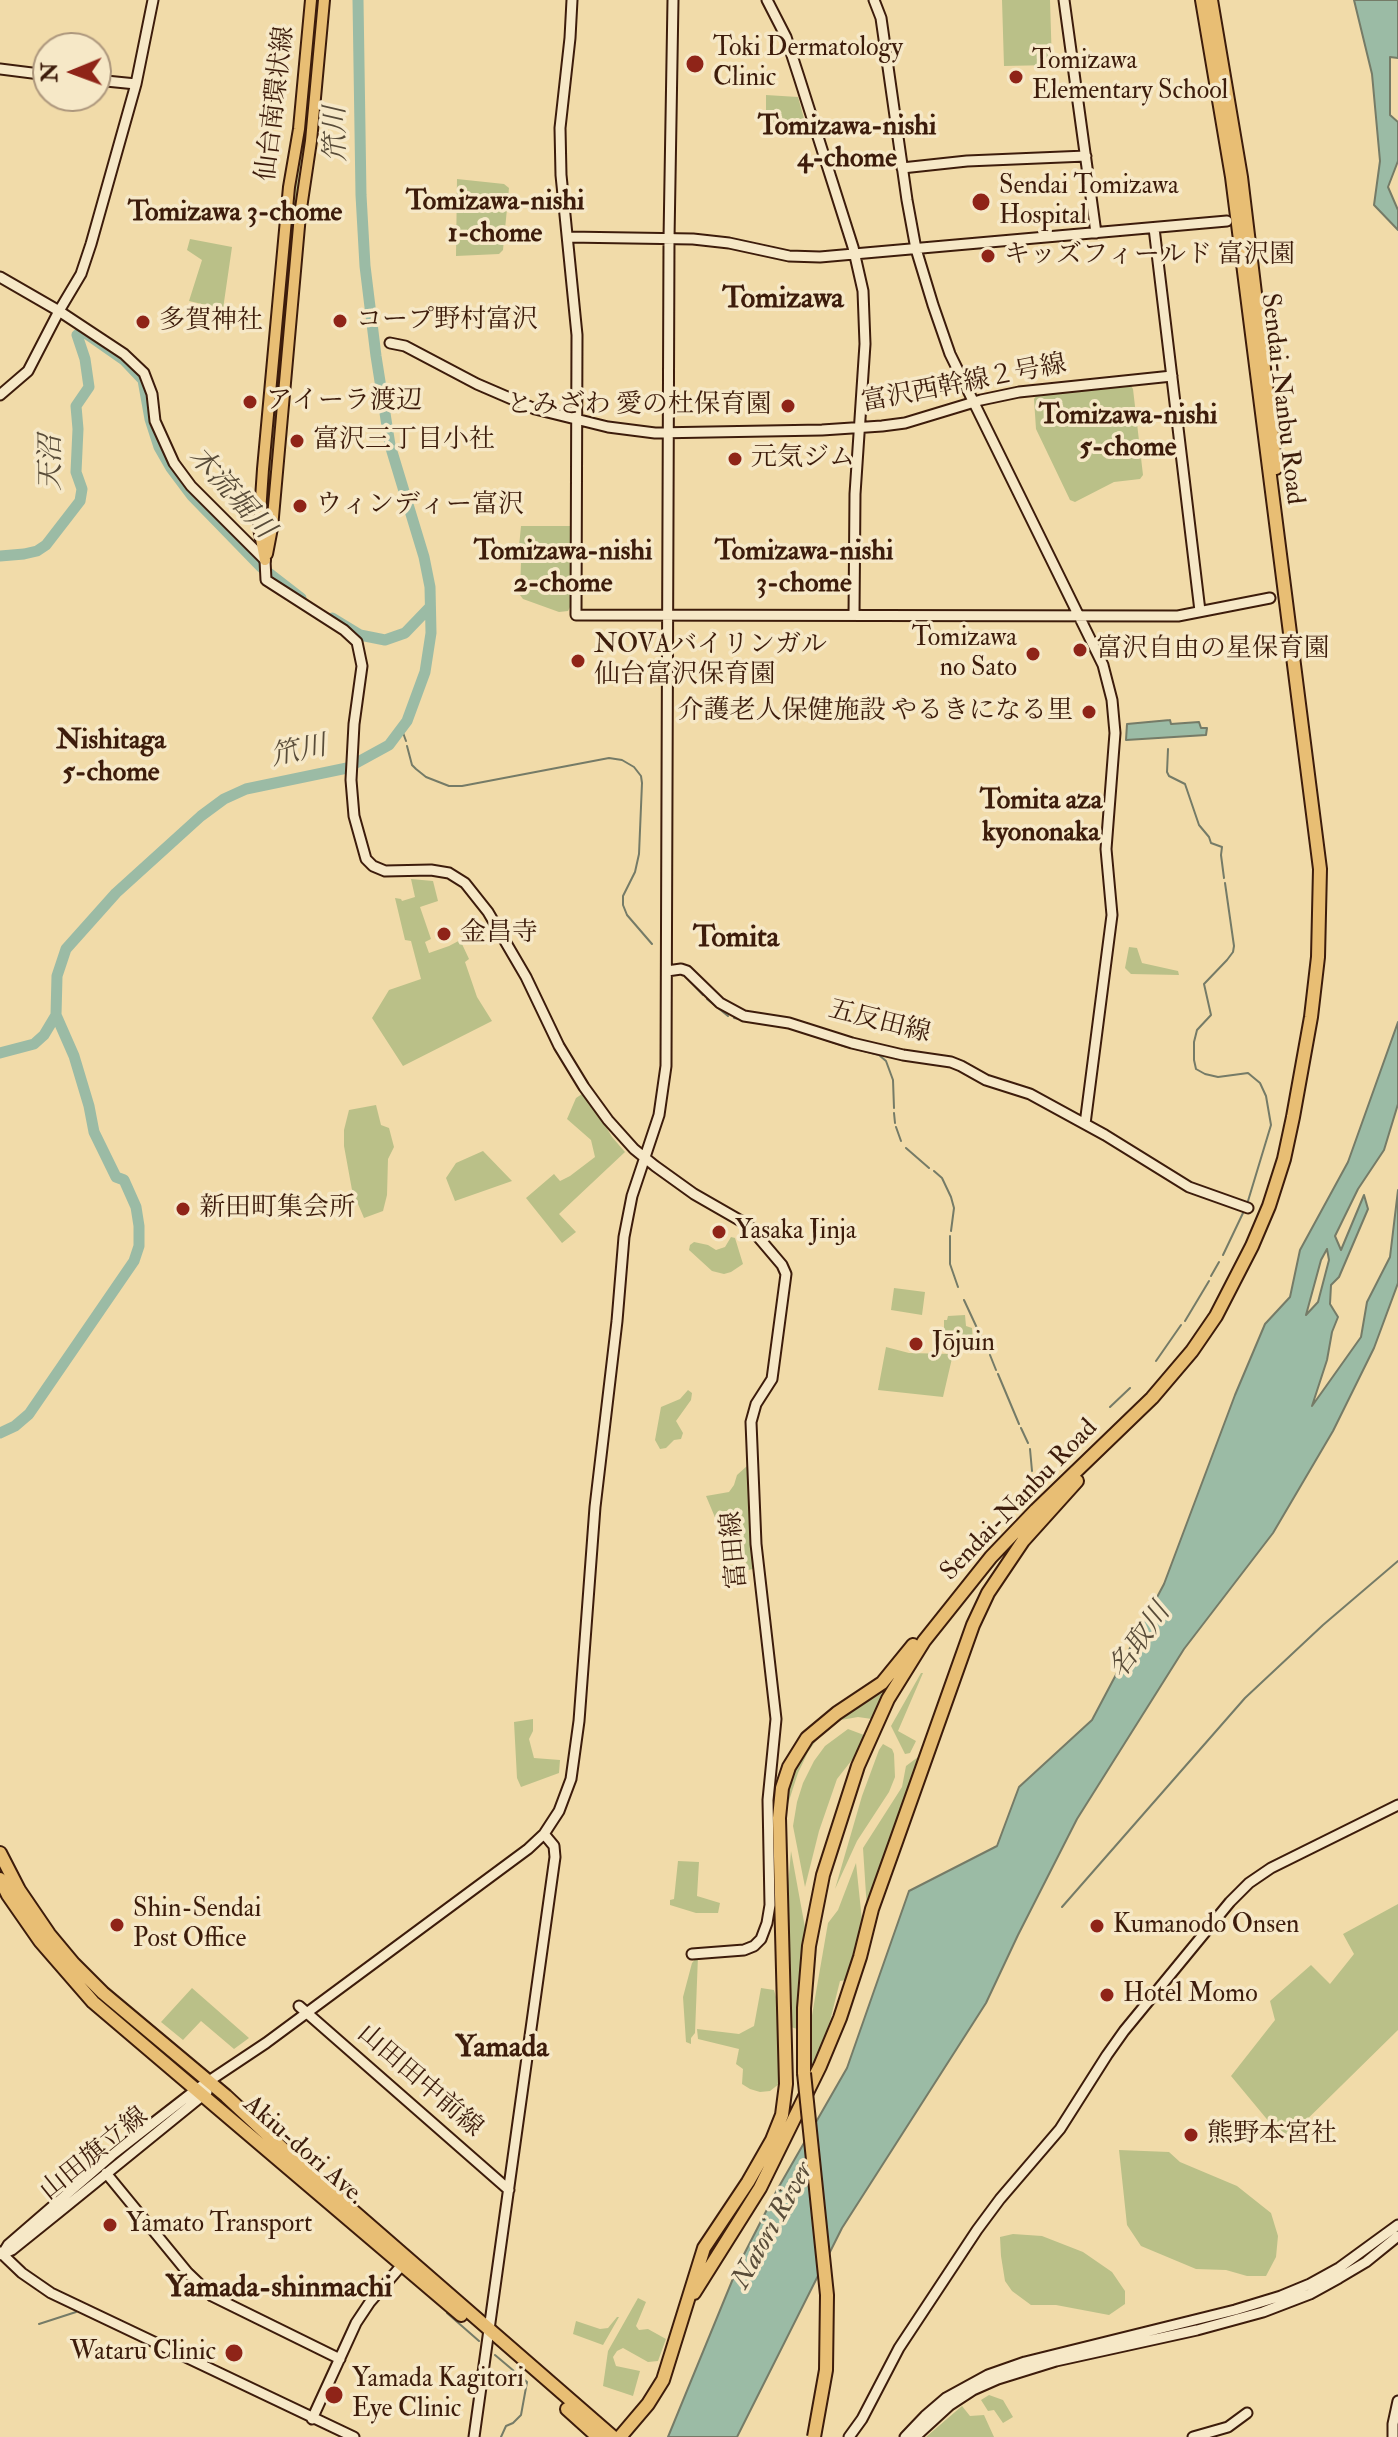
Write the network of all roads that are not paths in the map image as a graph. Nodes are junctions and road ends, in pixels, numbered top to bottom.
1 (153, 0) edge
2 (311, 0) edge
3 (324, 0) edge
4 (572, 0) edge
5 (673, 0) edge
6 (767, 0) edge
7 (874, 0) edge
8 (1064, 0) edge
9 (1202, 0) edge
10 (1211, 0) edge
11 (0, 69) edge
12 (32, 73) edge
13 (112, 82) edge
14 (136, 84) junction
15 (1086, 156) junction
16 (902, 168) junction
17 (1227, 221) dead end
18 (1154, 228) junction
19 (1096, 233) junction
20 (568, 237) junction
21 (669, 239) junction
22 (916, 249) junction
23 (855, 255) junction
24 (0, 277) edge
25 (57, 314) junction
26 (390, 343) dead end
27 (1172, 376) junction
28 (0, 395) edge
29 (973, 402) junction
30 (578, 420) junction
31 (859, 428) junction
32 (669, 433) junction
33 (266, 562) junction
34 (1270, 598) dead end
35 (1200, 611) junction
36 (668, 615) junction
37 (854, 615) junction
38 (1078, 616) junction
39 (1313, 805) junction
40 (667, 971) junction
41 (1085, 1124) junction
42 (645, 1158) junction
43 (1248, 1208) dead end
44 (1152, 1398) junction
45 (1036, 1510) junction
46 (1398, 1805) edge
47 (544, 1834) junction
48 (0, 1853) edge
49 (0, 1879) edge
50 (692, 1954) dead end
51 (303, 2009) junction
52 (206, 2088) junction
53 (106, 2173) junction
54 (509, 2190) junction
55 (1398, 2225) edge
56 (1398, 2236) edge
57 (1, 2254) edge
58 (402, 2265) junction
59 (684, 2309) junction
60 (490, 2335) junction
61 (340, 2359) junction
62 (1398, 2401) edge
63 (1247, 2413) dead end
64 (312, 2419) junction
65 (354, 2437) edge
66 (474, 2437) edge
67 (598, 2437) edge
68 (613, 2437) edge
69 (620, 2437) edge
70 (814, 2437) edge
71 (849, 2437) edge
72 (905, 2437) edge
73 (915, 2437) edge
74 (1193, 2437) edge
75 (1393, 2437) edge

1 - 14 street
2 - 33 main road, 仙台南環状線
3 - 33 main road, 仙台南環状線
4 - 20 street
5 - 21 street
6 - 23 street
7 - 16 street
8 - 15 street
9 - 39 highway, Sendai-Nanbu Road
10 - 39 highway, Sendai-Nanbu Road
11 - 12 street
13 - 14 street
14 - 25 street
15 - 16 street
15 - 19 street
16 - 22 street
17 - 18 street
18 - 19 street
18 - 27 street
19 - 22 street
20 - 21 street
20 - 30 street
21 - 23 street
21 - 32 street
22 - 23 street
22 - 29 street
23 - 31 street
24 - 25 street
25 - 28 street
25 - 33 street
26 - 30 street, 富沢西幹線２号線
27 - 29 street, 富沢西幹線２号線
27 - 35 street
29 - 31 street, 富沢西幹線２号線
29 - 38 street
30 - 32 street, 富沢西幹線２号線
30 - 36 street
31 - 32 street, 富沢西幹線２号線
31 - 37 street
32 - 36 street
33 - 42 street
34 - 35 street
35 - 38 street
36 - 37 street
36 - 40 street
37 - 38 street
38 - 41 street
39 - 44 highway, Sendai-Nanbu Road
40 - 41 street, 五反田線
40 - 42 street
41 - 43 street, 五反田線
42 - 47 street
42 - 50 street, 富田線
44 - 45 highway, Sendai-Nanbu Road
44 - 59 highway
45 - 59 highway
45 - 70 highway, Sendai-Nanbu Road, bridge
46 - 71 street
47 - 51 street
47 - 54 street
48 - 52 highway, Akiu-dori Ave.
49 - 52 highway, Akiu-dori Ave.
51 - 52 street
51 - 54 street, 山田田中前線
52 - 53 street, 山田旗立線
52 - 57 street, 山田旗立線
52 - 58 highway, Akiu-dori Ave.
52 - 60 highway, Akiu-dori Ave.
53 - 57 street, 山田旗立線
53 - 61 street
54 - 60 street
55 - 72 street
56 - 73 street
57 - 64 street
58 - 60 highway, Akiu-dori Ave.
58 - 61 street
59 - 69 highway
60 - 66 street
60 - 67 highway, Akiu-dori Ave.
60 - 68 highway, Akiu-dori Ave.
61 - 64 street
62 - 75 street
63 - 74 street
64 - 65 street

